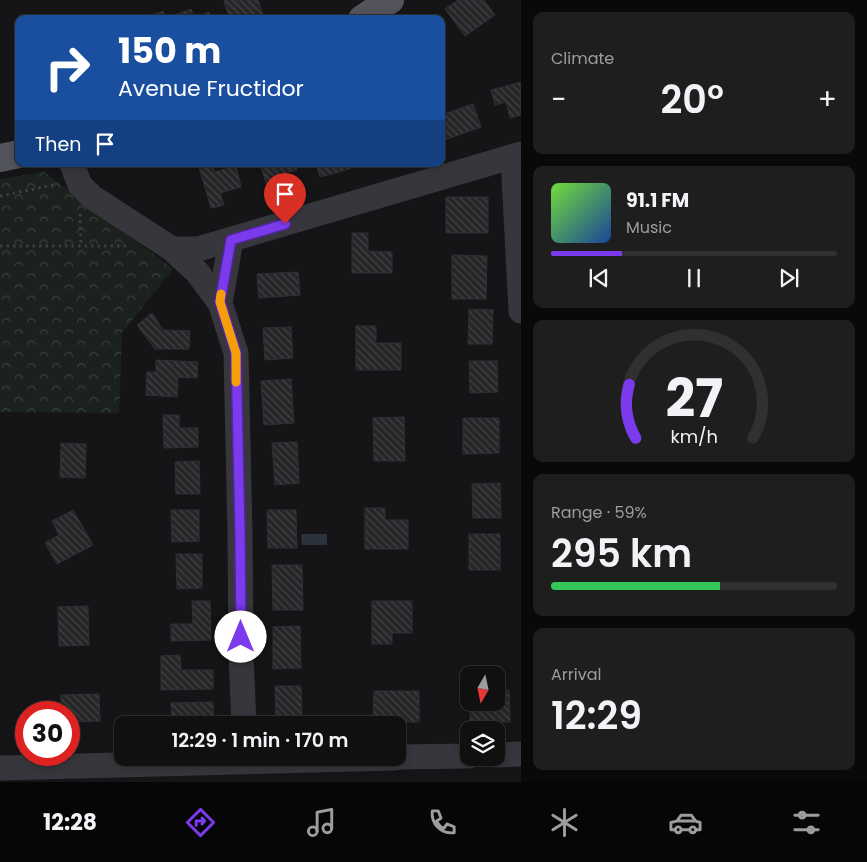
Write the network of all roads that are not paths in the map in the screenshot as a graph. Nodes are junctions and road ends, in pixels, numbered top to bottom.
1 (390, 0) edge
2 (368, 15) edge
3 (15, 155) edge
4 (517, 155) edge
5 (0, 158) edge
6 (75, 171) edge
7 (231, 240) junction
8 (165, 245) junction
9 (220, 302) junction
10 (521, 311) edge
11 (244, 716) edge
12 (521, 754) edge
13 (505, 755) edge
14 (460, 756) edge
15 (406, 758) edge
16 (114, 764) edge
17 (0, 768) edge

1 - 2 main road
3 - 5 main road
4 - 7 street
4 - 10 street
6 - 8 street
7 - 8 street
7 - 9 street
8 - 9 street
9 - 11 street
12 - 13 street
14 - 15 street
16 - 17 street

